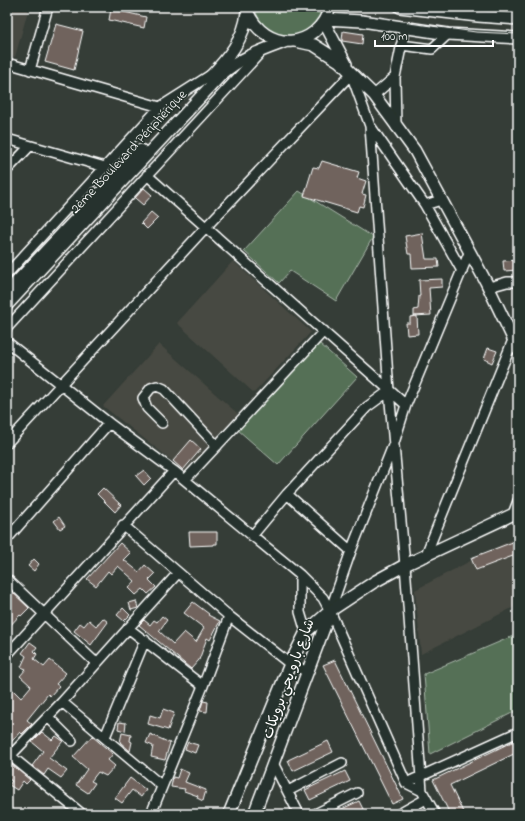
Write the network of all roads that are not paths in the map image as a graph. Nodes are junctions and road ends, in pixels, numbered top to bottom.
1 (48, 7) edge
2 (330, 7) edge
3 (400, 7) edge
4 (246, 9) edge
5 (518, 19) edge
6 (324, 20) junction
7 (405, 28) junction
8 (448, 34) junction
9 (518, 38) edge
10 (291, 41) junction
11 (402, 45) junction
12 (264, 50) junction
13 (7, 63) edge
14 (30, 70) junction
15 (212, 74) junction
16 (352, 74) junction
17 (395, 77) junction
18 (374, 95) junction
19 (160, 107) junction
20 (370, 126) junction
21 (396, 126) junction
22 (7, 139) edge
23 (30, 146) junction
24 (105, 167) junction
25 (7, 170) edge
26 (147, 175) junction
27 (441, 200) junction
28 (425, 205) junction
29 (206, 227) junction
30 (470, 253) junction
31 (462, 271) junction
32 (7, 274) edge
33 (518, 282) edge
34 (489, 287) junction
35 (7, 292) edge
36 (7, 305) edge
37 (7, 328) edge
38 (324, 331) junction
39 (7, 342) edge
40 (516, 344) edge
41 (62, 385) junction
42 (389, 391) junction
43 (406, 405) junction
44 (109, 423) junction
45 (162, 423) dead end
46 (7, 443) edge
47 (394, 444) junction
48 (217, 446) junction
49 (174, 471) junction
50 (185, 480) junction
51 (287, 494) junction
52 (518, 501) edge
53 (515, 513) edge
54 (123, 525) junction
55 (252, 536) junction
56 (7, 538) edge
57 (352, 551) junction
58 (425, 557) junction
59 (405, 565) junction
60 (178, 573) junction
61 (300, 575) junction
62 (7, 579) edge
63 (330, 611) junction
64 (44, 613) junction
65 (229, 616) junction
66 (128, 628) junction
67 (306, 632) junction
68 (145, 640) junction
69 (7, 655) edge
70 (96, 663) junction
71 (290, 664) junction
72 (308, 672) junction
73 (202, 686) junction
74 (62, 702) junction
75 (48, 717) junction
76 (518, 732) edge
77 (105, 737) junction
78 (72, 741) dead end
79 (9, 754) edge
80 (342, 763) dead end
81 (274, 765) junction
82 (422, 777) junction
83 (406, 783) junction
84 (162, 786) junction
85 (288, 790) junction
86 (357, 793) dead end
87 (424, 795) junction
88 (82, 814) edge
89 (151, 814) edge
90 (229, 814) edge
91 (254, 814) edge
92 (299, 814) edge
93 (315, 814) edge
94 (399, 814) edge
95 (435, 814) edge

1 - 14 street
2 - 6 main road
3 - 5 main road
4 - 10 main road
4 - 15 main road, 2ème Boulevard Périphérique
6 - 7 main road
6 - 10 main road, 2ème Boulevard Périphérique
6 - 16 main road
7 - 8 main road
7 - 11 street
8 - 9 main road
8 - 11 street
10 - 12 main road, 2ème Boulevard Périphérique
10 - 16 main road
11 - 17 street
12 - 26 street
12 - 36 main road, 2ème Boulevard Périphérique
13 - 14 street
14 - 19 street
15 - 19 street
15 - 35 main road, 2ème Boulevard Périphérique
16 - 18 main road
16 - 20 street
16 - 29 street
17 - 18 street
17 - 21 street
18 - 21 main road
19 - 24 street
20 - 28 street
20 - 42 street
21 - 27 main road
22 - 23 street
23 - 24 street
23 - 25 street
24 - 32 street
26 - 29 street
26 - 37 street
27 - 28 street
27 - 30 main road
28 - 31 street
29 - 38 street
29 - 41 street
30 - 31 street
30 - 34 main road
31 - 43 street
33 - 34 street
34 - 40 main road
38 - 42 street
38 - 48 street
39 - 41 street
40 - 58 street
41 - 44 street
41 - 46 street
42 - 43 street
42 - 47 street
42 - 51 street
43 - 47 street
44 - 49 street
44 - 56 street
45 - 48 street
47 - 57 street
47 - 59 street
48 - 50 street
49 - 50 street
49 - 54 street
50 - 55 street
51 - 55 street
51 - 57 street
52 - 53 street
53 - 58 main road
54 - 60 street
54 - 64 street
55 - 61 street
57 - 63 street
58 - 59 main road
59 - 63 main road
59 - 82 street
60 - 65 street
60 - 66 street
61 - 63 street
61 - 67 street
62 - 64 street
63 - 67 main road, شارع بارو يحي برويكات
63 - 72 main road, شارع بارو يحي برويكات
63 - 83 street
64 - 69 street
64 - 70 street
65 - 71 street
65 - 73 street
66 - 68 street
66 - 70 street
67 - 71 main road, شارع بارو يحي برويكات
68 - 73 street
68 - 77 street
70 - 74 street
71 - 72 street
71 - 90 main road, شارع بارو يحي برويكات
72 - 81 main road, شارع بارو يحي برويكات
73 - 84 street
74 - 75 street
74 - 77 street
75 - 78 street
75 - 79 street
76 - 82 street
77 - 84 street
79 - 88 street
80 - 85 street
81 - 85 street
81 - 91 main road, شارع بارو يحي برويكات
82 - 83 street
82 - 87 street
83 - 87 street
84 - 89 street
85 - 92 street
86 - 93 street
87 - 94 street
87 - 95 street

